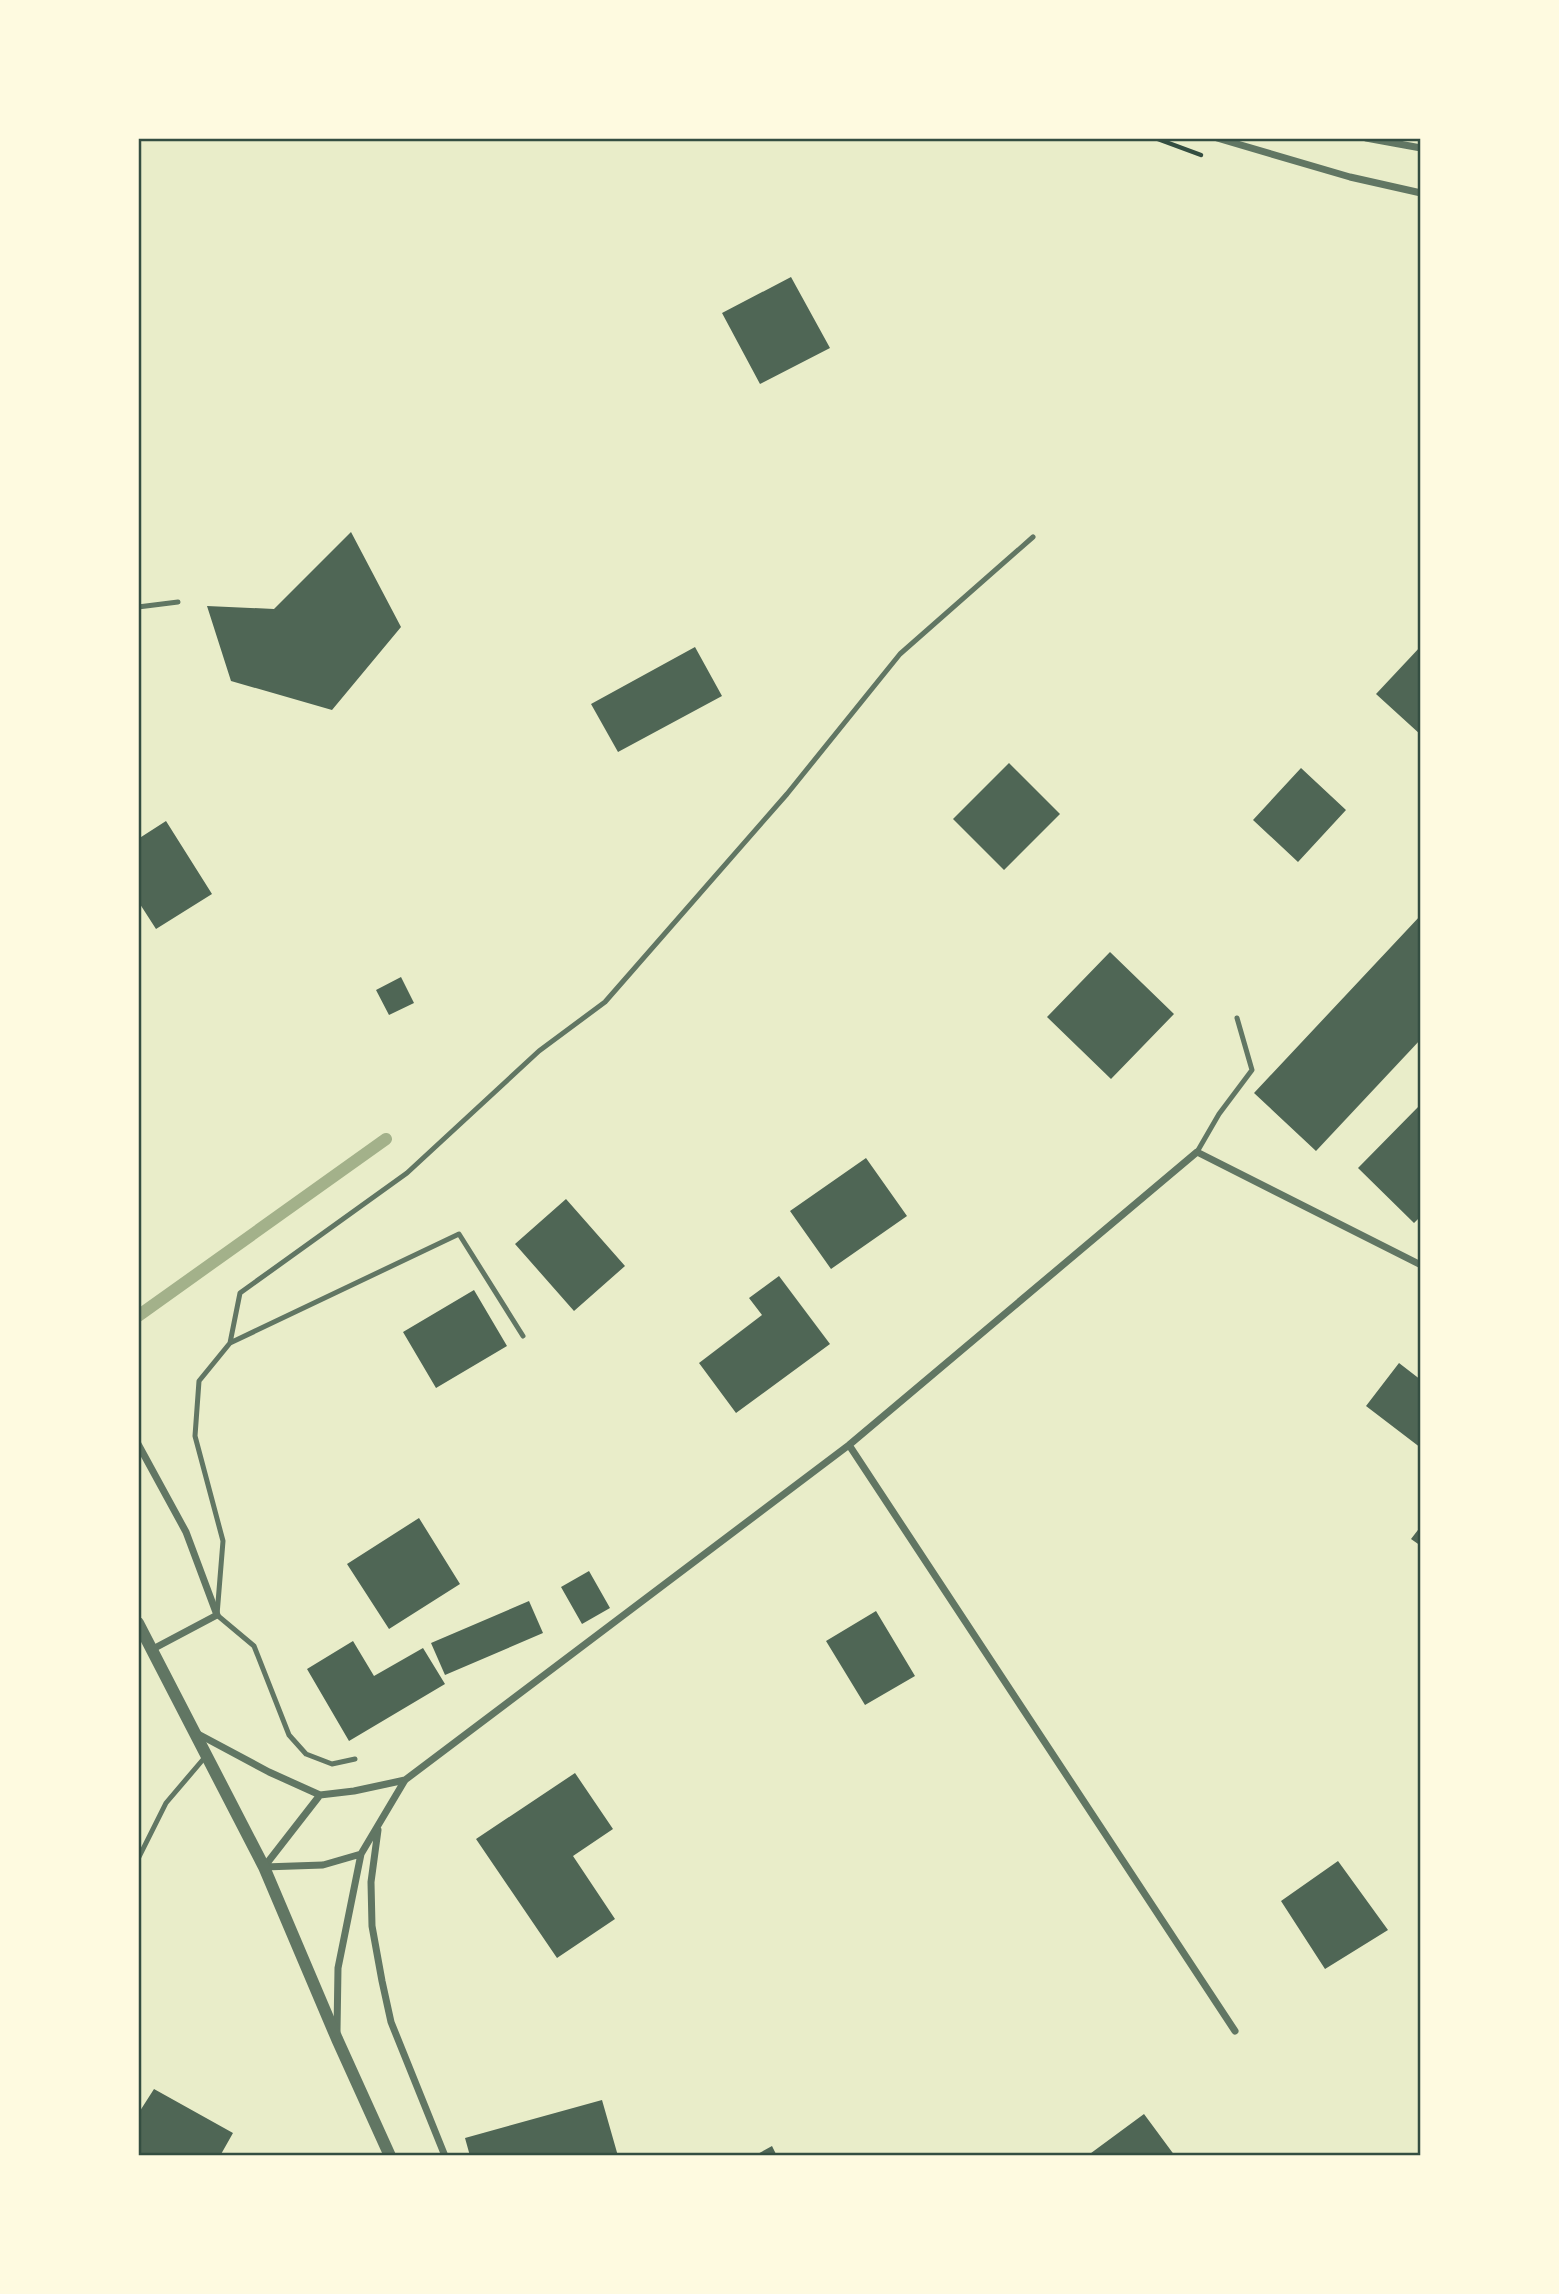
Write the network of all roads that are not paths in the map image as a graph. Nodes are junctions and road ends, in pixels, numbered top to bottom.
1 (1217, 138) edge
2 (1366, 138) edge
3 (1421, 148) edge
4 (1421, 193) edge
5 (1033, 537) dead end
6 (178, 602) dead end
7 (138, 607) edge
8 (1237, 1017) dead end
9 (1197, 1152) junction
10 (1421, 1265) edge
11 (523, 1336) dead end
12 (230, 1343) junction
13 (138, 1444) edge
14 (849, 1445) junction
15 (217, 1615) junction
16 (138, 1623) edge
17 (151, 1650) junction
18 (193, 1732) junction
19 (206, 1756) junction
20 (355, 1759) dead end
21 (405, 1780) junction
22 (320, 1795) junction
23 (379, 1824) junction
24 (361, 1854) junction
25 (138, 1859) edge
26 (264, 1867) junction
27 (1235, 2031) dead end
28 (337, 2039) junction
29 (390, 2156) edge
30 (444, 2156) edge

1 - 4 street
2 - 3 street
5 - 12 lane
6 - 7 lane
8 - 9 lane
9 - 10 street
9 - 14 street
11 - 12 lane
12 - 15 lane
13 - 15 street
14 - 21 street
14 - 27 street
15 - 17 street
15 - 20 lane
16 - 17 street
17 - 18 street
18 - 19 street
18 - 22 street
19 - 25 lane
19 - 26 street
21 - 22 street
21 - 23 street
22 - 26 street
23 - 24 street
23 - 30 street
24 - 26 street
24 - 28 street
26 - 28 street
28 - 29 street

